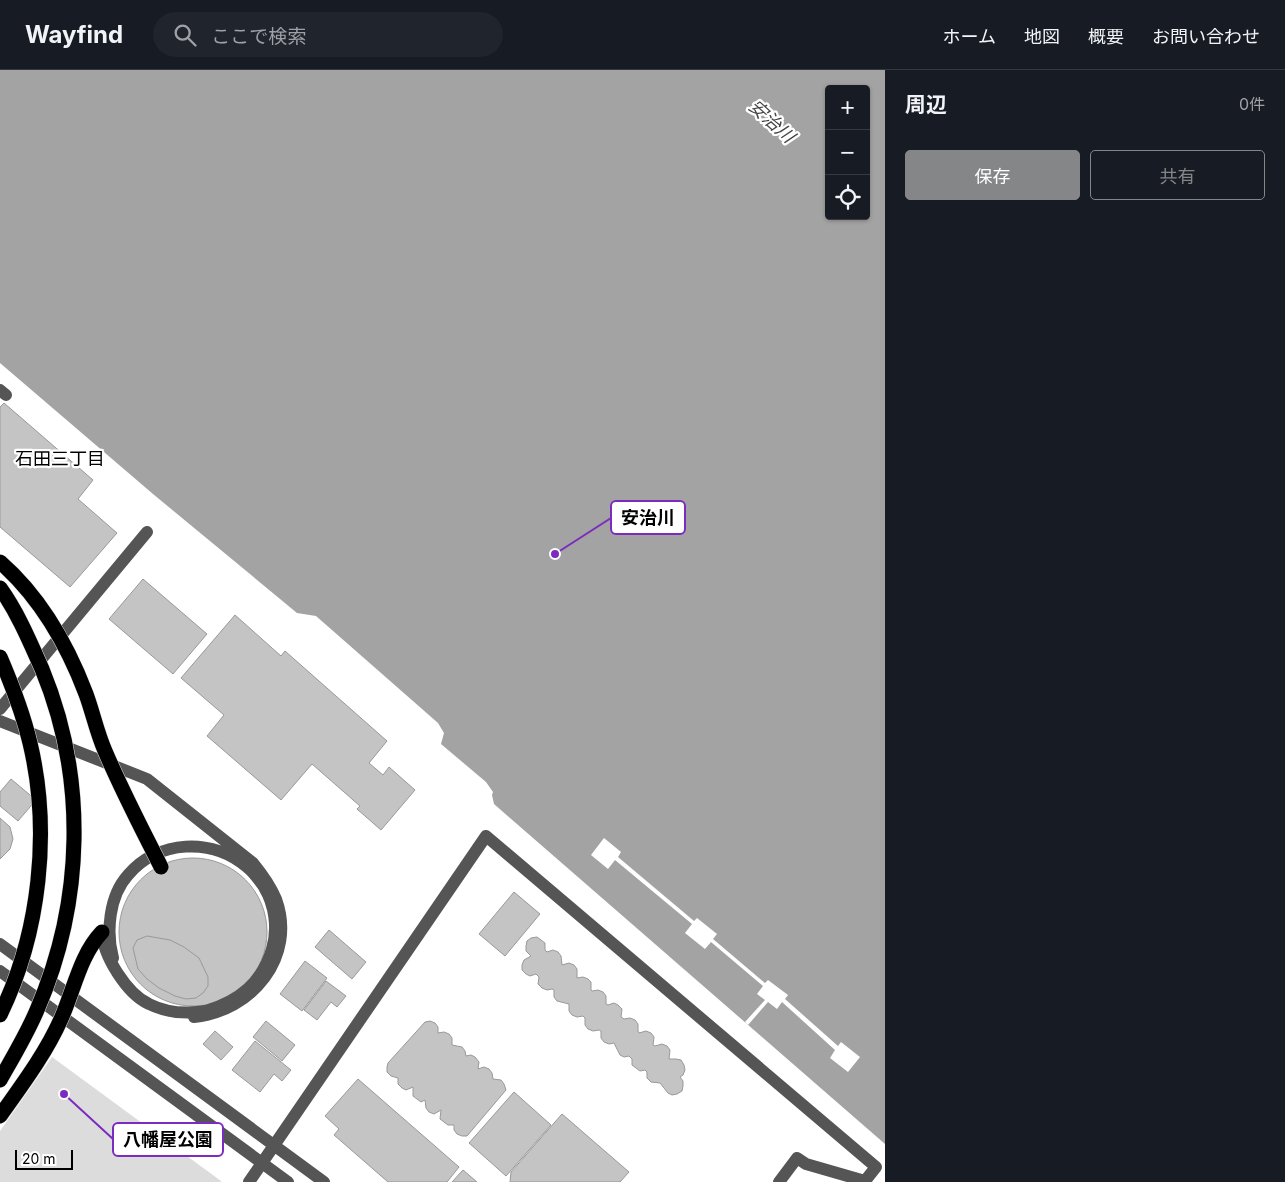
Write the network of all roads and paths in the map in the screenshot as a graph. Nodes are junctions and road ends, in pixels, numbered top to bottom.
1 (147, 532) dead end
2 (0, 562) edge
3 (0, 588) edge
4 (0, 657) edge
5 (0, 710) edge
6 (0, 721) edge
7 (161, 867) dead end
8 (102, 932) joint
9 (0, 944) edge
10 (0, 971) edge
11 (0, 1014) edge
12 (0, 1080) edge
13 (0, 1116) edge
14 (274, 1146) junction
15 (262, 1163) junction
16 (249, 1182) edge
17 (288, 1182) edge
18 (324, 1182) edge
19 (781, 1182) edge

1 - 5 street
2 - 7 highway, bridge
3 - 12 highway, bridge
4 - 11 highway, bridge
6 - 8 street, bridge
8 - 13 highway, bridge
9 - 14 street
10 - 15 street
14 - 15 street
14 - 18 street
14 - 19 street
15 - 16 street
15 - 17 street

